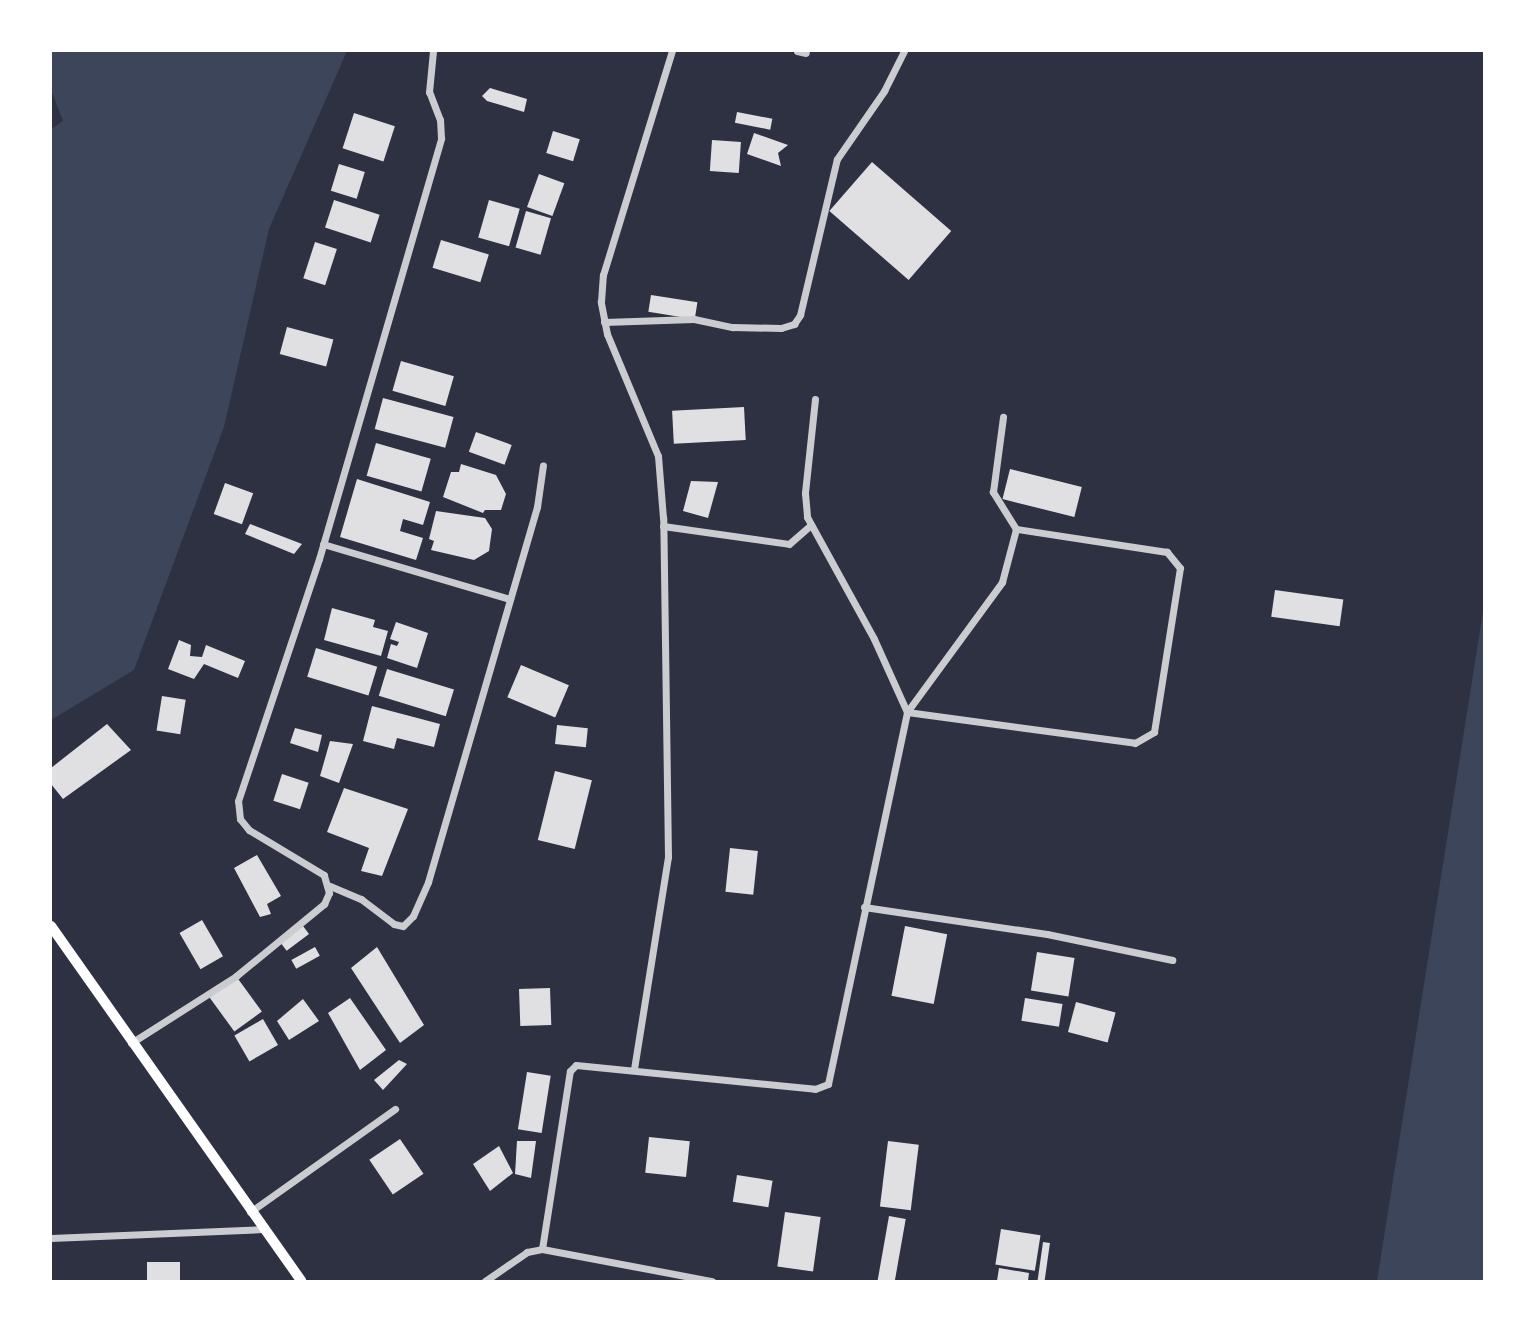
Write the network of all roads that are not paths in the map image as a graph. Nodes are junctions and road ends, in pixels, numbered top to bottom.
1 (433, 51) edge
2 (672, 51) edge
3 (797, 51) edge
4 (904, 51) edge
5 (806, 53) dead end
6 (604, 322) junction
7 (816, 399) dead end
8 (1003, 417) dead end
9 (543, 465) dead end
10 (811, 525) junction
11 (663, 526) junction
12 (1016, 529) junction
13 (323, 544) junction
14 (510, 599) junction
15 (907, 712) junction
16 (330, 886) junction
17 (864, 907) junction
18 (51, 926) edge
19 (1172, 960) dead end
20 (131, 1043) junction
21 (634, 1069) junction
22 (395, 1109) dead end
23 (250, 1212) junction
24 (263, 1229) junction
25 (51, 1238) edge
26 (541, 1249) junction
27 (301, 1281) edge
28 (485, 1281) edge
29 (712, 1281) edge

1 - 13 street
2 - 6 street
3 - 5 street
4 - 6 street
6 - 11 street
7 - 10 street
8 - 12 street
9 - 14 street
10 - 11 street
10 - 15 street
11 - 21 street
12 - 15 street
12 - 15 street
13 - 14 street
13 - 16 street
14 - 16 street
15 - 17 street
16 - 20 street
17 - 19 street
17 - 21 street
18 - 20 main road
20 - 23 main road
21 - 26 street
22 - 23 street
23 - 24 main road
24 - 25 street
24 - 27 main road
26 - 28 street
26 - 29 street

